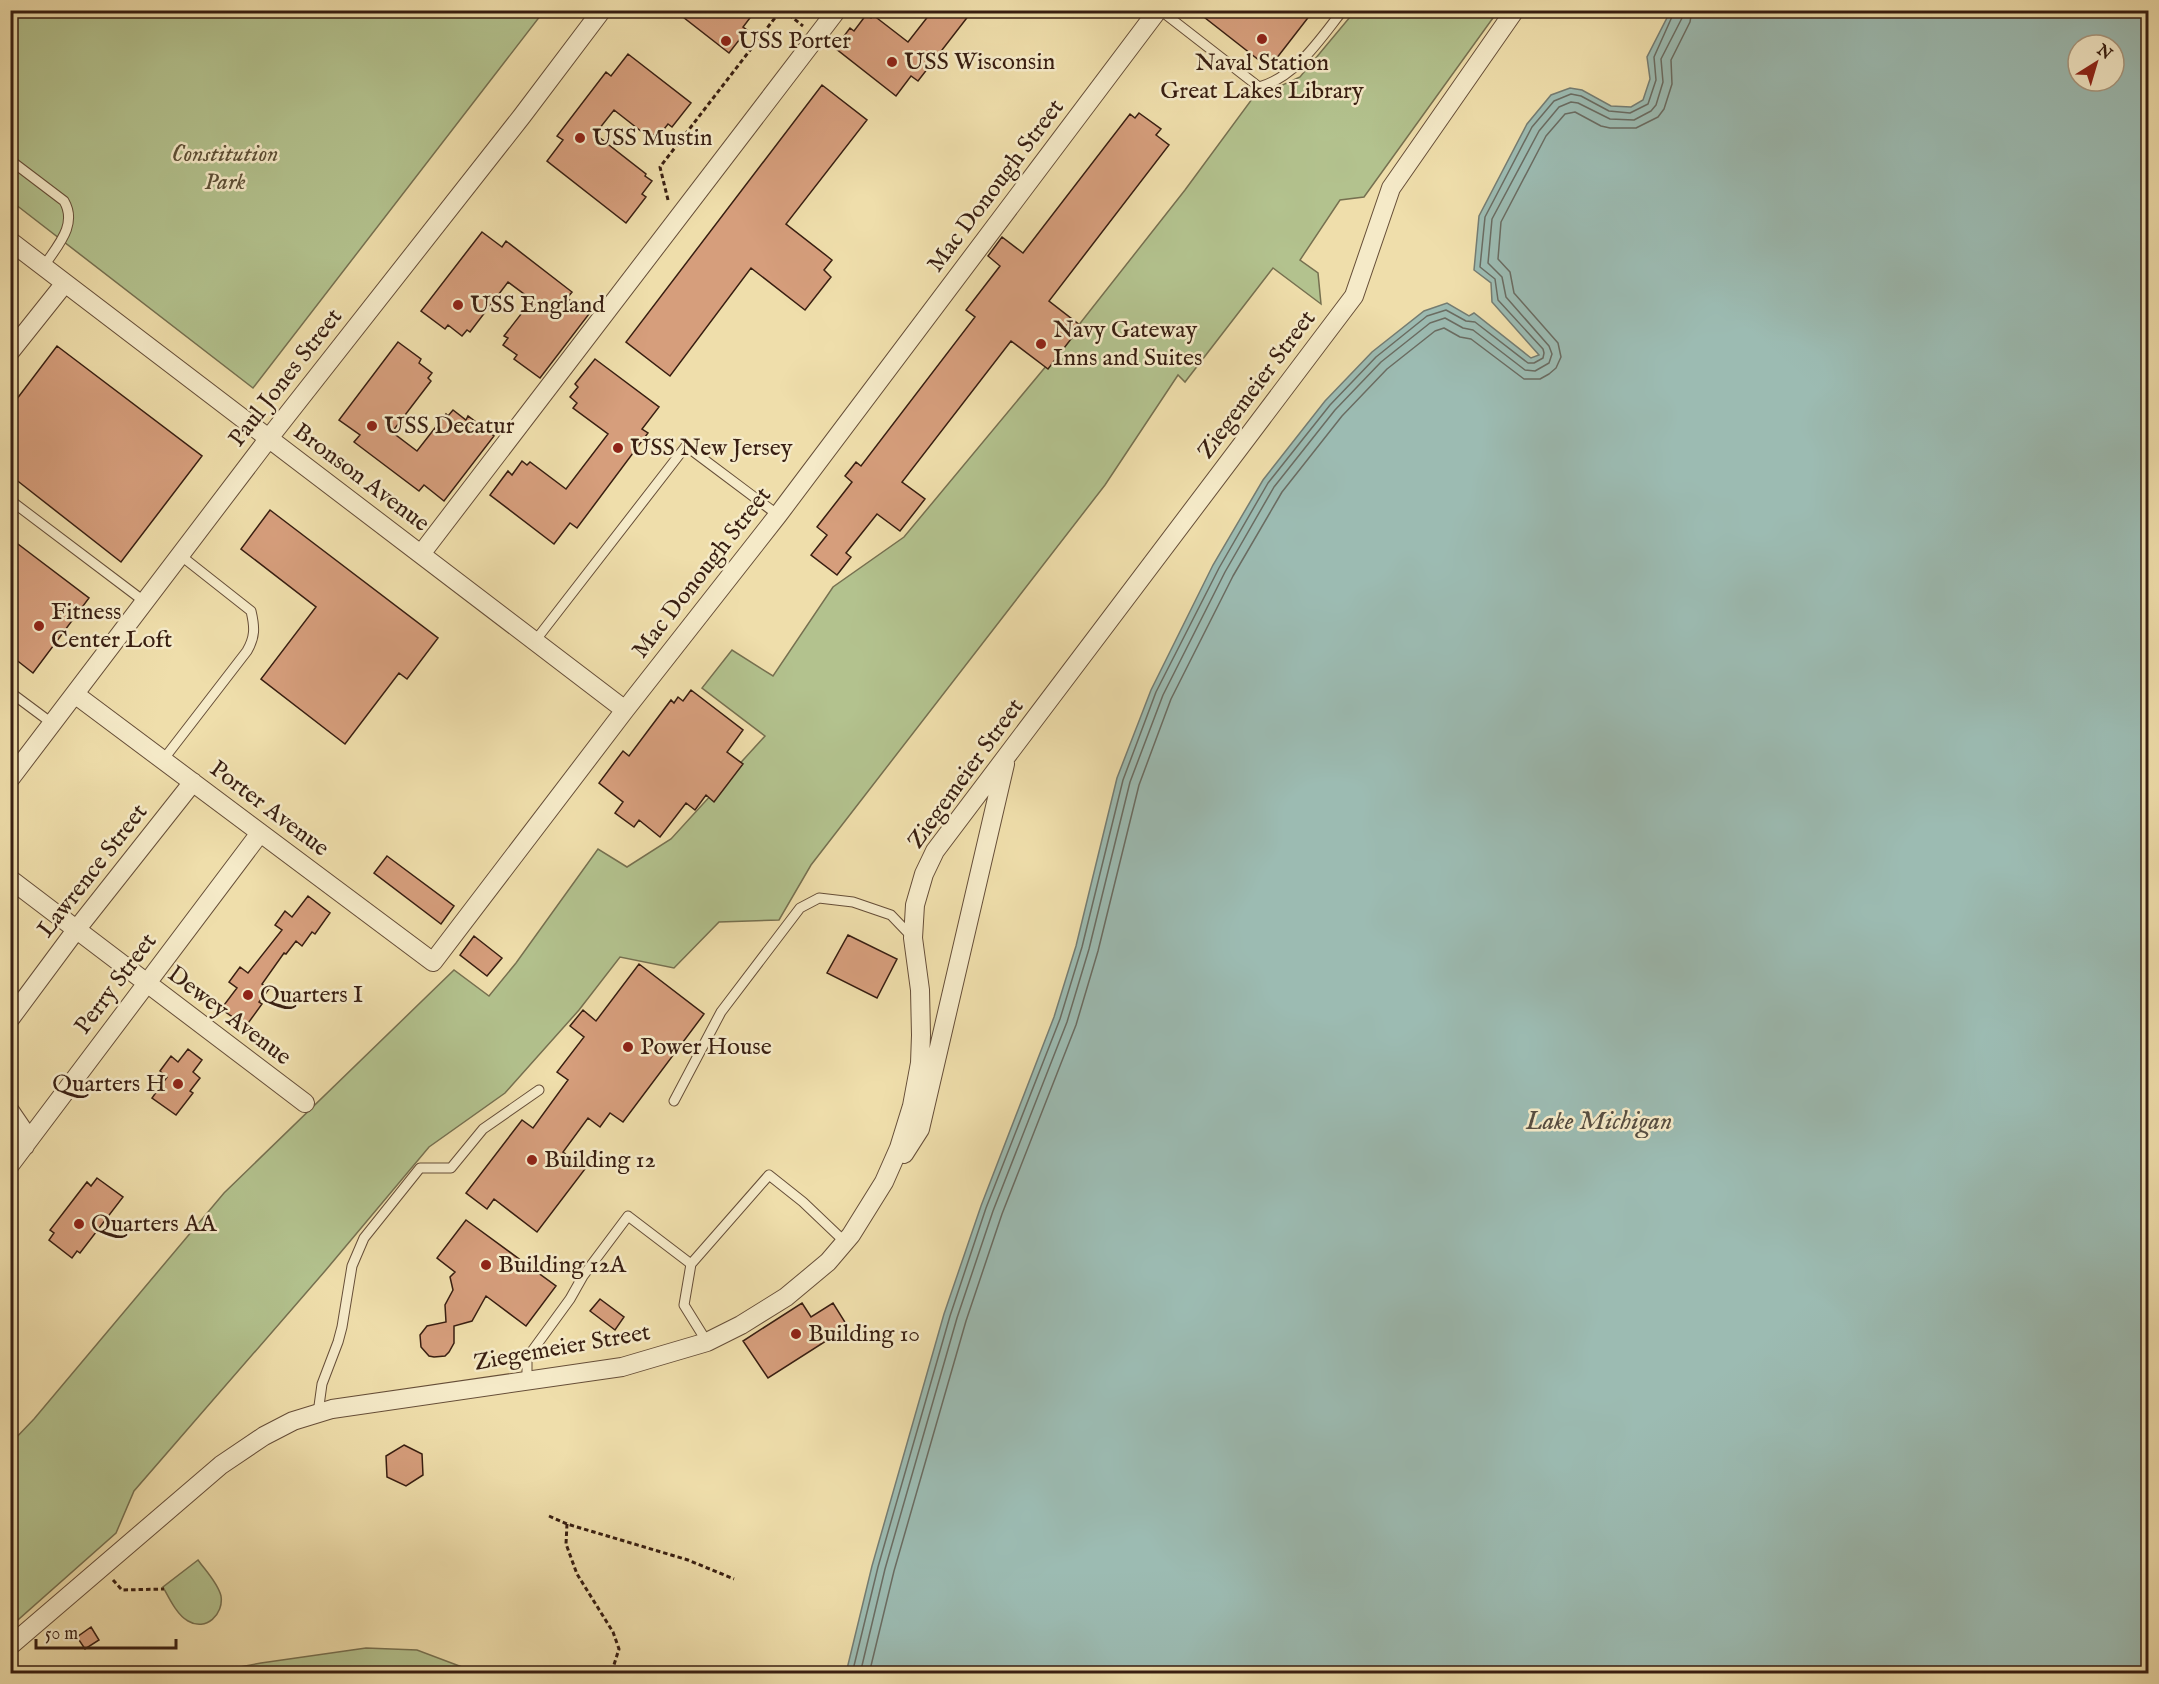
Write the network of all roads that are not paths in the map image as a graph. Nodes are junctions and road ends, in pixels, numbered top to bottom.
1 (602, 10) edge
2 (837, 10) edge
3 (1159, 10) edge
4 (1343, 10) edge
5 (1515, 10) edge
6 (10, 160) edge
7 (10, 241) edge
8 (44, 266) junction
9 (65, 283) junction
10 (10, 352) edge
11 (269, 438) junction
12 (10, 500) edge
13 (778, 515) junction
14 (421, 554) junction
15 (180, 555) junction
16 (145, 602) junction
17 (535, 641) junction
18 (10, 692) edge
19 (76, 695) junction
20 (625, 710) junction
21 (52, 724) junction
22 (1006, 757) junction
23 (163, 760) junction
24 (10, 779) edge
25 (193, 782) junction
26 (260, 833) junction
27 (10, 879) edge
28 (76, 930) junction
29 (913, 938) junction
30 (433, 962) joint
31 (146, 983) junction
32 (10, 1019) edge
33 (539, 1090) dead end
34 (674, 1101) dead end
35 (305, 1103) dead end
36 (10, 1111) edge
37 (25, 1146) junction
38 (10, 1165) edge
39 (884, 1182) junction
40 (845, 1242) junction
41 (691, 1264) junction
42 (706, 1342) junction
43 (527, 1381) junction
44 (318, 1413) junction
45 (10, 1646) edge

1 - 11 street, Paul Jones Street
2 - 14 street
3 - 4 lane
3 - 13 street, Mac Donough Street
5 - 22 street, Ziegemeier Street
6 - 8 lane
7 - 8 street, Bronson Avenue
8 - 9 street, Bronson Avenue
9 - 10 street
9 - 11 street, Bronson Avenue
11 - 14 street, Bronson Avenue
11 - 15 street, Paul Jones Street
12 - 16 lane
13 - 17 lane
13 - 20 street, Mac Donough Street
14 - 17 street, Bronson Avenue
15 - 16 street, Paul Jones Street
15 - 23 lane
16 - 19 street, Paul Jones Street
17 - 20 street, Bronson Avenue
18 - 21 lane
19 - 21 street, Paul Jones Street
19 - 23 street, Porter Avenue
20 - 30 street, Mac Donough Street
21 - 24 street, Paul Jones Street
22 - 29 street, Ziegemeier Street
22 - 39 street
23 - 25 street, Porter Avenue
25 - 26 street, Porter Avenue
25 - 28 street, Lawrence Street
26 - 30 street, Porter Avenue
26 - 31 street, Perry Street
27 - 28 street, Dewey Avenue
28 - 31 street, Dewey Avenue
28 - 32 street, Lawrence Street
29 - 34 lane
29 - 39 street, Ziegemeier Street
31 - 35 street, Dewey Avenue
31 - 37 street, Perry Street
33 - 44 lane
36 - 37 street
37 - 38 street, Perry Street
39 - 40 street, Ziegemeier Street
40 - 41 lane
40 - 42 street, Ziegemeier Street
41 - 42 lane
41 - 43 lane
42 - 43 street, Ziegemeier Street
43 - 44 street, Ziegemeier Street
44 - 45 street, Ziegemeier Street

